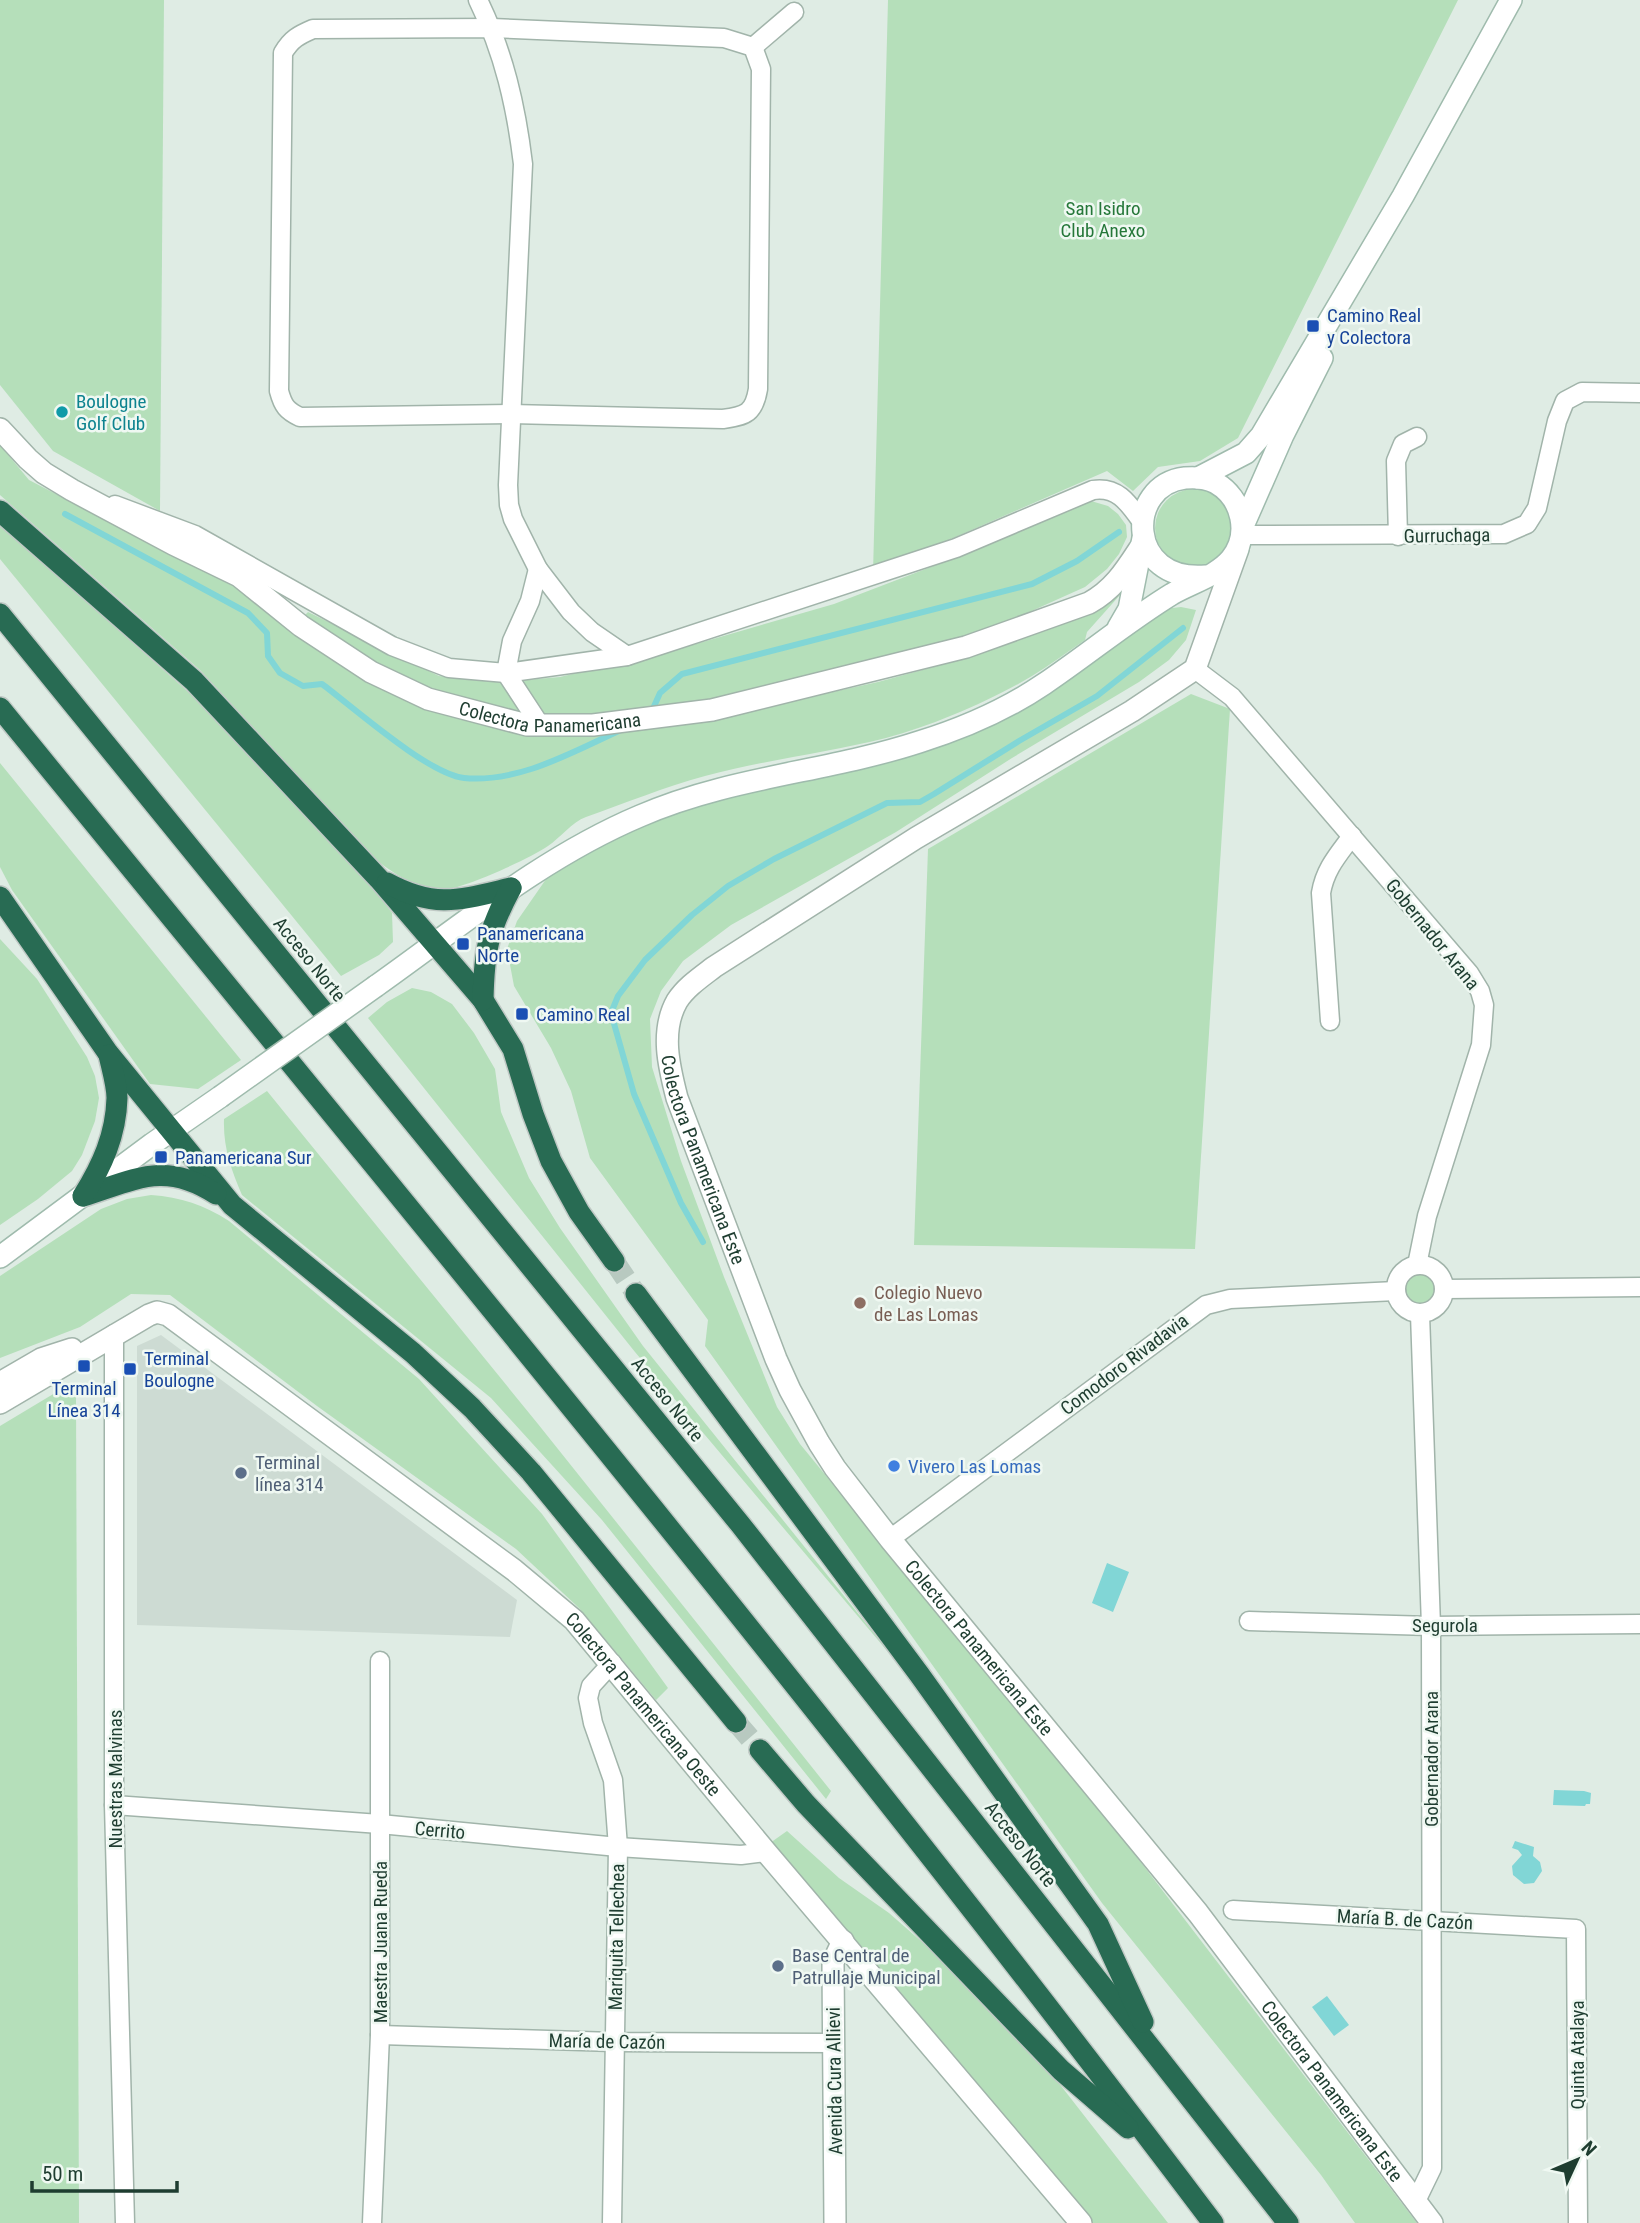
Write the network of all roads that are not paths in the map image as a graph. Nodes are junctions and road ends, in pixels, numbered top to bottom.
1 (478, 0) edge
2 (1511, 0) edge
3 (794, 12) dead end
4 (492, 28) junction
5 (753, 47) junction
6 (1403, 196) junction
7 (1640, 393) edge
8 (511, 414) junction
9 (0, 429) edge
10 (1417, 437) dead end
11 (1198, 478) junction
12 (72, 490) junction
13 (0, 511) edge
14 (1242, 535) junction
15 (1142, 536) junction
16 (1398, 536) junction
17 (538, 569) junction
18 (1206, 576) junction
19 (0, 614) edge
20 (1115, 633) junction
21 (627, 656) junction
22 (1195, 669) junction
23 (506, 673) junction
24 (0, 708) edge
25 (540, 725) junction
26 (1352, 836) junction
27 (379, 879) junction
28 (511, 888) junction
29 (0, 897) edge
30 (434, 945) junction
31 (482, 1000) junction
32 (1330, 1021) dead end
33 (108, 1053) junction
34 (171, 1130) junction
35 (83, 1196) junction
36 (232, 1205) junction
37 (0, 1257) edge
38 (614, 1261) tunnel mouth
39 (1417, 1265) junction
40 (1640, 1287) edge
41 (1444, 1289) junction
42 (1395, 1291) junction
43 (636, 1294) tunnel mouth
44 (1420, 1314) junction
45 (114, 1334) junction
46 (0, 1383) edge
47 (0, 1402) edge
48 (890, 1539) junction
49 (1249, 1621) dead end
50 (1640, 1624) edge
51 (1431, 1626) junction
52 (380, 1661) dead end
53 (612, 1663) junction
54 (736, 1722) tunnel mouth
55 (760, 1750) tunnel mouth
56 (114, 1805) junction
57 (380, 1824) junction
58 (618, 1847) junction
59 (766, 1852) junction
60 (1233, 1910) dead end
61 (1432, 1920) junction
62 (1576, 1929) joint
63 (843, 1941) junction
64 (380, 2035) junction
65 (614, 2042) junction
66 (834, 2043) junction
67 (1158, 2056) junction
68 (1164, 2159) junction
69 (1416, 2201) junction
70 (125, 2223) edge
71 (372, 2223) edge
72 (612, 2223) edge
73 (835, 2223) edge
74 (1081, 2223) edge
75 (1213, 2223) edge
76 (1288, 2223) edge
77 (1433, 2223) edge
78 (1578, 2223) edge

1 - 4 street
2 - 6 street
3 - 5 street
4 - 5 street
4 - 8 street
4 - 8 street
5 - 8 street
6 - 11 street
6 - 14 street
7 - 16 street, Gurruchaga
8 - 17 street
9 - 12 street, Colectora Panamericana
10 - 16 street
11 - 14 street
11 - 15 street
12 - 23 street
12 - 25 street, Colectora Panamericana
13 - 27 highway
14 - 16 street, Gurruchaga
14 - 18 street
14 - 22 street
15 - 18 street
15 - 20 street
15 - 21 street
15 - 25 street, Colectora Panamericana
17 - 21 street
17 - 23 street
18 - 20 street
19 - 67 highway, Acceso Norte
20 - 28 street
21 - 23 street
22 - 26 street, Gobernador Arana
22 - 48 street, Colectora Panamericana Este
23 - 25 street
24 - 68 highway
26 - 32 street
26 - 39 street, Gobernador Arana
27 - 28 highway
27 - 30 highway
28 - 30 street
28 - 31 highway
29 - 33 highway
30 - 31 highway
30 - 34 street, bridge
31 - 38 highway
33 - 34 highway
33 - 35 highway
34 - 35 street
34 - 36 highway
35 - 36 highway
35 - 37 street
36 - 54 highway
39 - 41 street
39 - 42 street
40 - 41 street
41 - 44 street
42 - 44 street
42 - 48 street, Comodoro Rivadavia
43 - 67 highway
44 - 51 street, Gobernador Arana
45 - 46 street
45 - 47 street
45 - 53 street, Colectora Panamericana Oeste
45 - 56 street, Nuestras Malvinas
48 - 69 street, Colectora Panamericana Este
49 - 51 street, Segurola
50 - 51 street, Segurola
51 - 61 street, Gobernador Arana
52 - 57 street, Maestra Juana Rueda
53 - 58 street, Mariquita Tellechea
53 - 59 street, Colectora Panamericana Oeste
55 - 68 highway
56 - 57 street, Cerrito
56 - 70 street, Nuestras Malvinas
57 - 58 street, Cerrito
57 - 64 street, Maestra Juana Rueda
58 - 59 street, Cerrito
58 - 65 street, Mariquita Tellechea
59 - 63 street, Colectora Panamericana Oeste
60 - 61 street, María B. de Cazón
61 - 62 street, María B. de Cazón
61 - 69 street, Gobernador Arana
62 - 78 street, Quinta Atalaya
63 - 66 street, Avenida Cura Allievi
63 - 74 street, Colectora Panamericana Oeste
64 - 65 street, María de Cazón
64 - 71 street, Maestra Juana Rueda
65 - 66 street, María de Cazón
65 - 72 street, Mariquita Tellechea
66 - 73 street, Avenida Cura Allievi
67 - 76 highway, Acceso Norte
68 - 75 highway
69 - 77 street, Colectora Panamericana Este

